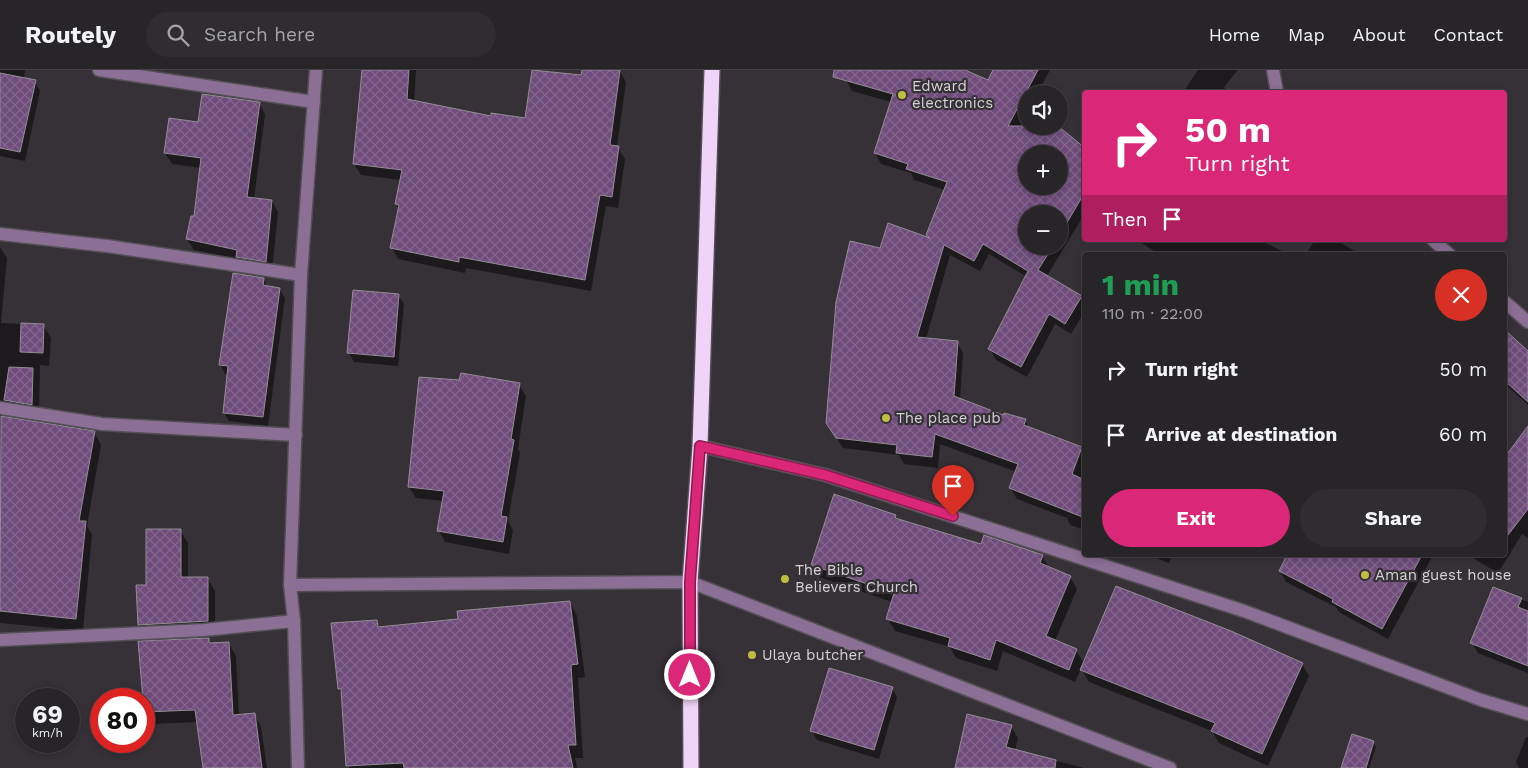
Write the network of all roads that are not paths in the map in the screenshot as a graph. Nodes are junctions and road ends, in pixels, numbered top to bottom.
1 (98, 70) edge
2 (316, 70) edge
3 (712, 70) edge
4 (1273, 70) edge
5 (1277, 90) edge
6 (314, 102) junction
7 (0, 234) edge
8 (1435, 242) edge
9 (1447, 252) edge
10 (301, 275) junction
11 (1507, 304) edge
12 (1528, 322) edge
13 (0, 408) edge
14 (296, 435) junction
15 (700, 446) junction
16 (690, 582) junction
17 (290, 585) junction
18 (294, 621) junction
19 (0, 640) edge
20 (1528, 714) edge
21 (1148, 764) edge
22 (298, 768) edge
23 (691, 768) edge
24 (1170, 768) edge

1 - 6 street
2 - 6 street
3 - 15 highway
4 - 5 street
6 - 10 street
7 - 10 street
8 - 9 street
10 - 14 street
11 - 12 street
13 - 14 street
14 - 17 street
15 - 16 highway
15 - 20 street
16 - 17 street
16 - 21 street
16 - 23 highway
17 - 18 street
18 - 19 street
18 - 22 street
21 - 24 street

